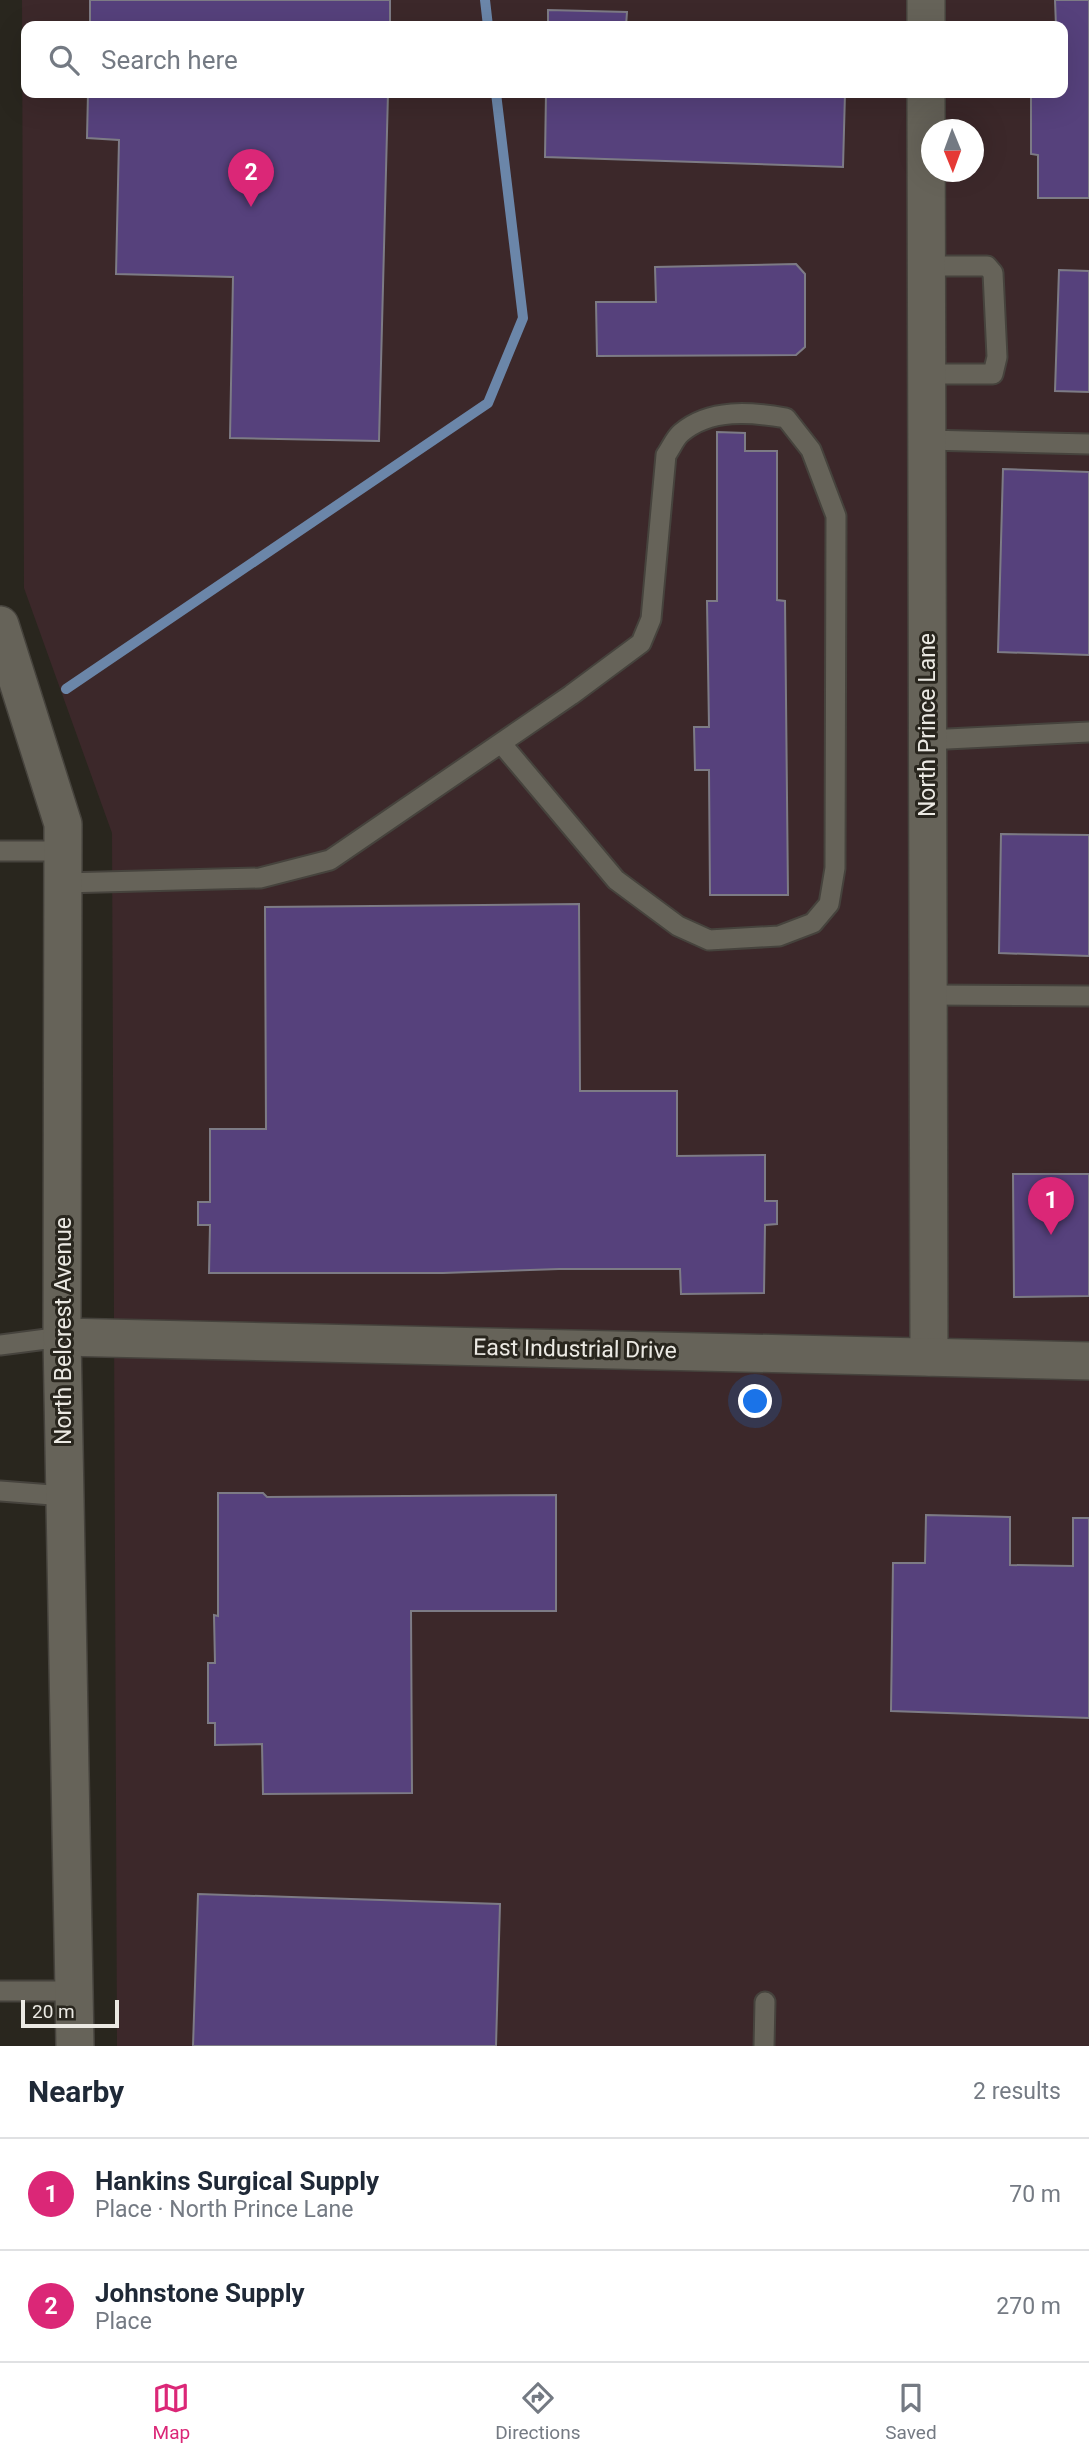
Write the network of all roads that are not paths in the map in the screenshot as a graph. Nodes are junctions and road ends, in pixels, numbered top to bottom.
1 (926, 0) edge
2 (926, 21) edge
3 (926, 98) edge
4 (926, 266) junction
5 (927, 374) junction
6 (927, 440) junction
7 (1089, 444) edge
8 (0, 625) edge
9 (11, 700) edge
10 (1084, 736) edge
11 (927, 740) junction
12 (501, 743) junction
13 (0, 851) edge
14 (63, 867) junction
15 (928, 995) junction
16 (1089, 996) edge
17 (62, 1337) junction
18 (0, 1345) edge
19 (929, 1357) junction
20 (1089, 1362) edge
21 (0, 1491) edge
22 (65, 1496) junction
23 (0, 1991) edge
24 (74, 1991) junction
25 (765, 2002) dead end
26 (75, 2046) edge
27 (764, 2046) edge

1 - 2 street
3 - 4 street, North Prince Lane
4 - 5 street, North Prince Lane
4 - 5 lane
5 - 6 street, North Prince Lane
6 - 7 lane
6 - 11 street, North Prince Lane
8 - 9 street, North Belcrest Avenue
9 - 14 street, North Belcrest Avenue
10 - 11 lane
11 - 15 street, North Prince Lane
12 - 12 lane
12 - 14 lane
13 - 14 lane
14 - 17 street, North Belcrest Avenue
15 - 16 lane
15 - 19 street, North Prince Lane
17 - 18 lane
17 - 19 street, East Industrial Drive
17 - 22 street, North Belcrest Avenue
19 - 20 street, East Industrial Drive
21 - 22 lane
22 - 24 street, North Belcrest Avenue
23 - 24 lane
24 - 26 street, North Belcrest Avenue
25 - 27 lane

